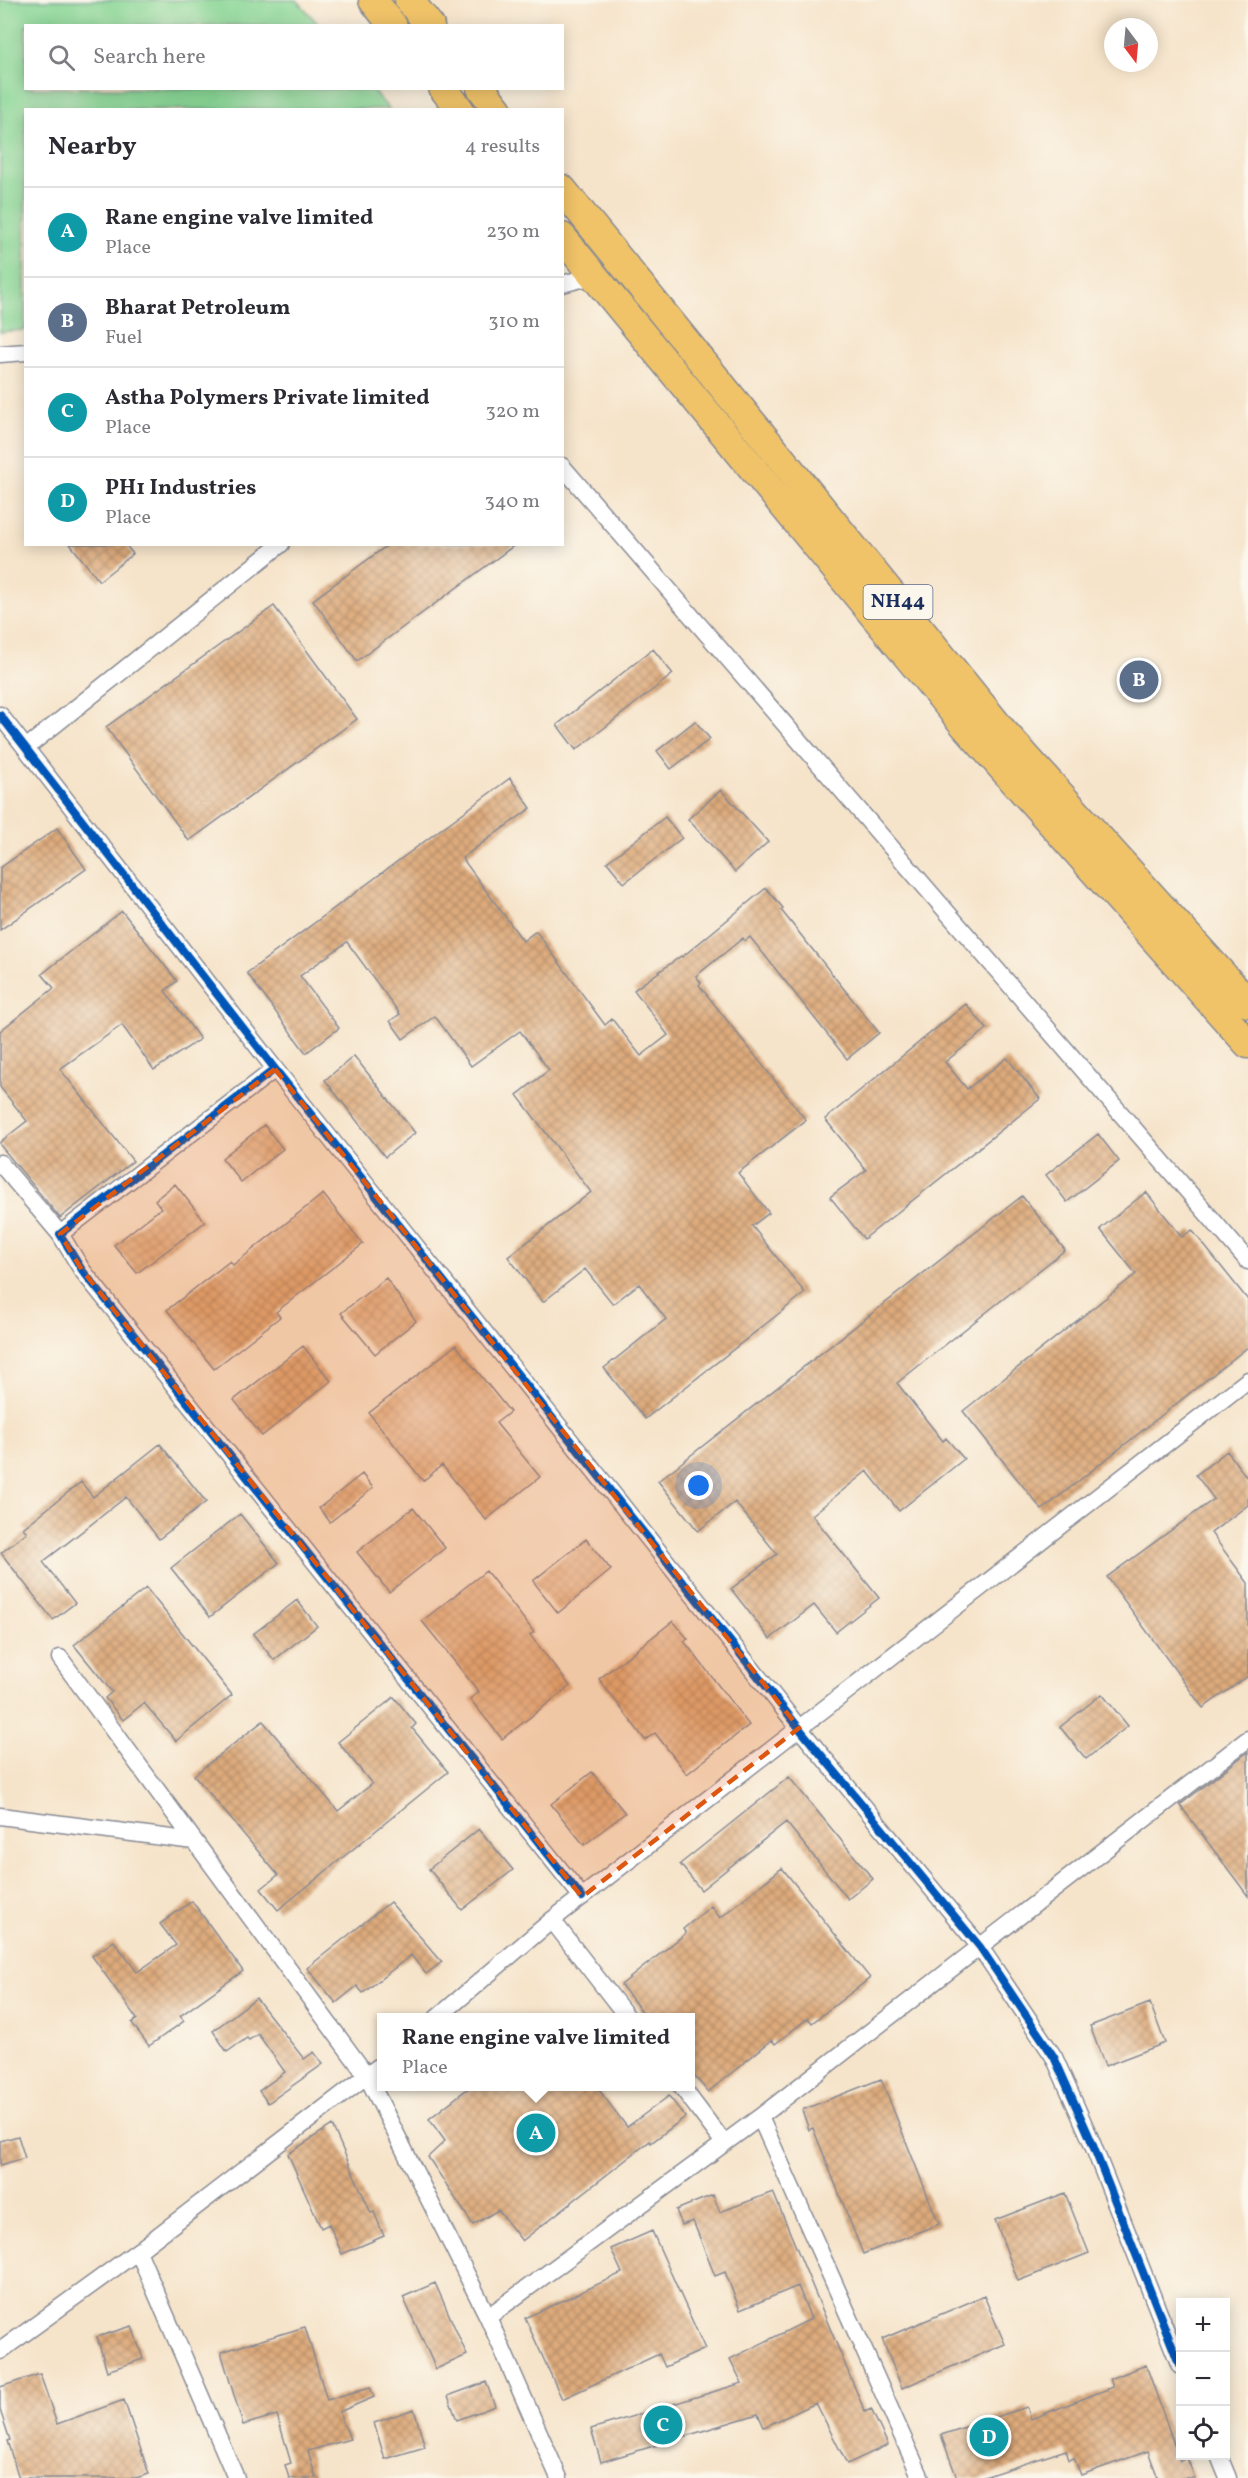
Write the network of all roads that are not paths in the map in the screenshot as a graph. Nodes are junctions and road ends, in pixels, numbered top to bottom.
1 (373, 0) edge
2 (409, 0) edge
3 (391, 24) edge
4 (428, 24) edge
5 (445, 90) edge
6 (483, 90) edge
7 (458, 108) edge
8 (496, 108) edge
9 (564, 191) edge
10 (564, 240) edge
11 (593, 276) junction
12 (564, 283) edge
13 (24, 352) edge
14 (0, 354) edge
15 (564, 468) edge
16 (278, 546) edge
17 (0, 715) edge
18 (27, 747) junction
19 (1248, 1003) edge
20 (1248, 1044) edge
21 (274, 1069) junction
22 (0, 1163) edge
23 (60, 1234) junction
24 (1248, 1261) edge
25 (1248, 1380) edge
26 (60, 1658) dead end
27 (799, 1728) junction
28 (1248, 1738) edge
29 (0, 1816) edge
30 (194, 1841) junction
31 (582, 1898) junction
32 (552, 1920) junction
33 (980, 1947) junction
34 (443, 2013) edge
35 (624, 2013) edge
36 (377, 2067) edge
37 (367, 2076) junction
38 (685, 2091) edge
39 (760, 2117) junction
40 (724, 2143) junction
41 (138, 2251) junction
42 (488, 2317) junction
43 (0, 2351) edge
44 (1176, 2356) edge
45 (1221, 2460) edge
46 (236, 2478) edge
47 (559, 2478) edge
48 (921, 2478) edge
49 (1228, 2478) edge

1 - 3 highway
2 - 4 highway
5 - 7 highway
6 - 8 highway
9 - 19 highway, NH44
10 - 11 highway, NH44
11 - 12 street
11 - 20 highway, NH44
13 - 14 street
15 - 24 street
16 - 18 street
17 - 18 street
18 - 21 street
21 - 23 street
21 - 27 street
22 - 23 street
23 - 31 street
25 - 27 street
26 - 30 street
27 - 31 street
27 - 33 street
28 - 33 street
29 - 30 street
30 - 37 street
31 - 32 street
32 - 34 street
32 - 35 street
33 - 39 street
33 - 44 street
36 - 37 street
37 - 41 street
37 - 42 street
38 - 40 street
39 - 40 street
39 - 48 street
40 - 42 street
41 - 43 street
41 - 46 street
42 - 47 street
45 - 49 street

